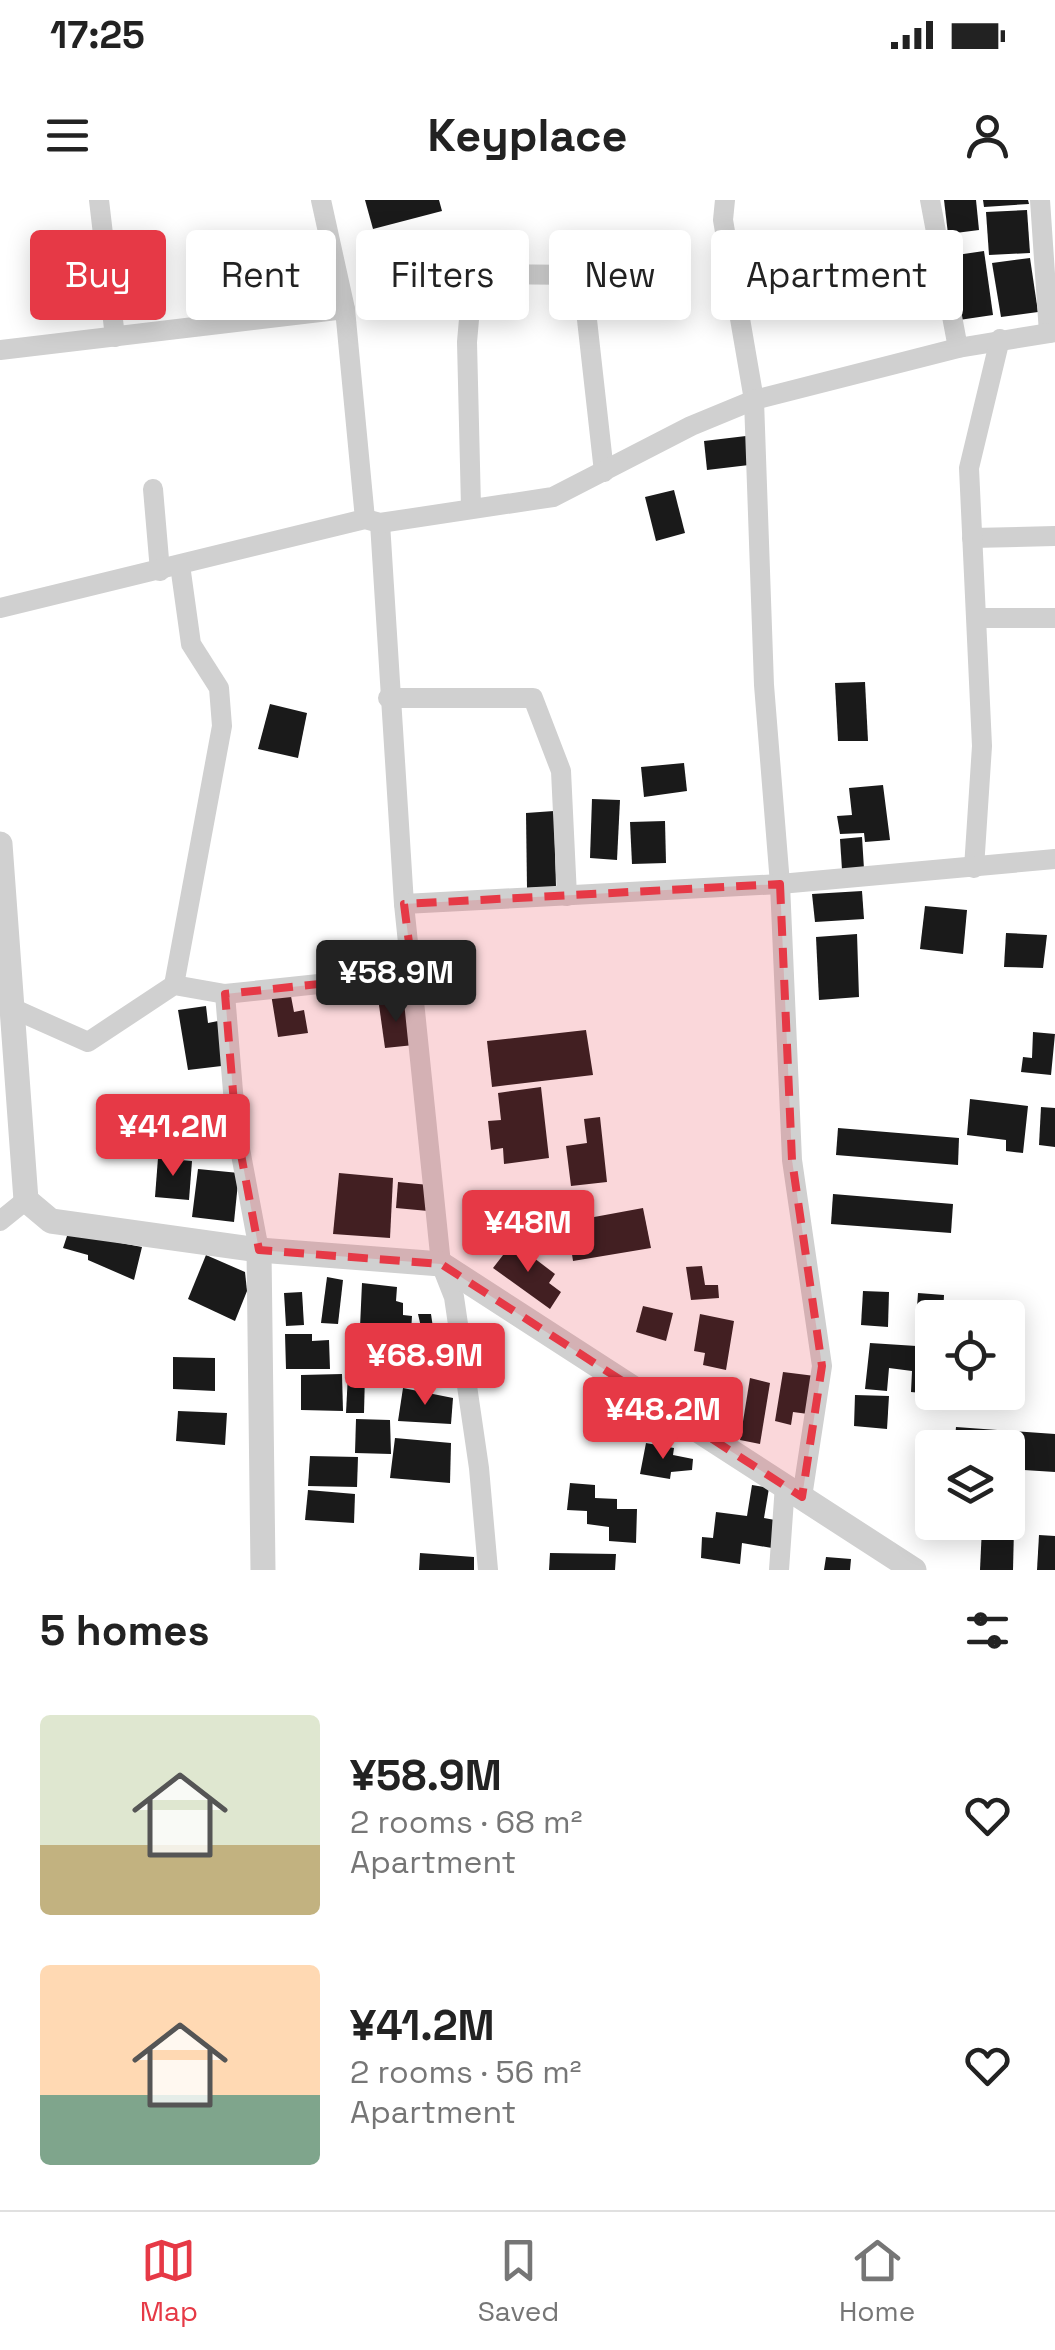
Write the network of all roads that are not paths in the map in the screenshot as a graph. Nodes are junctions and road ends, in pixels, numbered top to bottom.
1 (99, 200) edge
2 (321, 200) edge
3 (725, 200) edge
4 (930, 200) edge
5 (1040, 200) edge
6 (345, 308) junction
7 (1052, 333) edge
8 (115, 337) junction
9 (1000, 339) junction
10 (958, 348) junction
11 (0, 350) edge
12 (754, 400) junction
13 (604, 472) junction
14 (154, 489) dead end
15 (471, 506) junction
16 (372, 521) junction
17 (1055, 536) edge
18 (972, 538) junction
19 (170, 568) junction
20 (0, 608) edge
21 (978, 618) junction
22 (1055, 618) edge
23 (388, 698) junction
24 (0, 844) edge
25 (1055, 858) edge
26 (974, 868) junction
27 (780, 884) junction
28 (566, 896) junction
29 (404, 904) junction
30 (413, 974) junction
31 (174, 985) junction
32 (226, 994) junction
33 (8, 1000) edge
34 (26, 1200) junction
35 (0, 1222) edge
36 (259, 1250) junction
37 (442, 1264) junction
38 (794, 1491) junction
39 (263, 1570) edge
40 (488, 1570) edge
41 (779, 1570) edge
42 (914, 1570) edge

1 - 8 street
2 - 6 street
3 - 12 street
4 - 10 street
5 - 7 street
6 - 8 street
6 - 16 street
7 - 9 street
8 - 11 street
9 - 10 street
9 - 18 street
10 - 12 street
12 - 13 street
12 - 27 street
13 - 15 street
13 - 15 street
14 - 19 street
15 - 16 street
16 - 19 street
16 - 23 street
17 - 18 street
18 - 21 street
19 - 20 street
19 - 31 street
21 - 22 street
21 - 26 street
23 - 28 street
23 - 29 street
24 - 33 street
25 - 26 street
26 - 27 street
27 - 28 street
27 - 38 street
28 - 29 street
29 - 30 street
30 - 32 street
30 - 37 street
31 - 32 street
31 - 33 street
32 - 36 street
33 - 34 street
34 - 35 street
34 - 36 street
36 - 37 street
36 - 39 street
37 - 38 street
37 - 40 street
38 - 41 street
38 - 42 street

